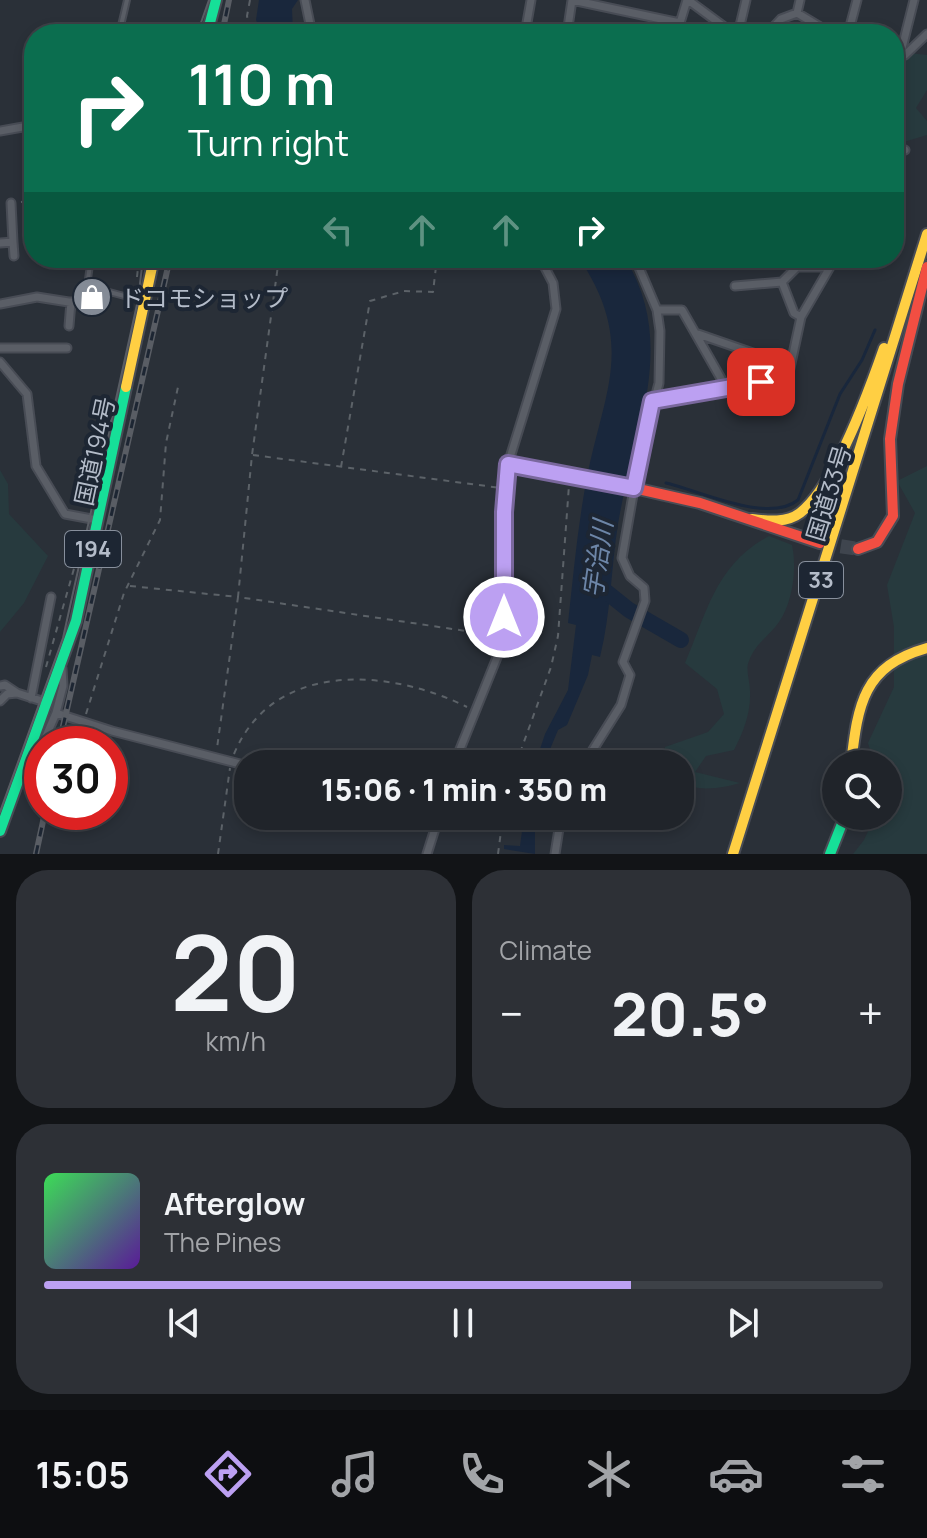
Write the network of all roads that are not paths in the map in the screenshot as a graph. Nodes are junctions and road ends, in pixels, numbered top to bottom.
1 (127, 0) edge
2 (216, 0) edge
3 (305, 0) edge
4 (531, 0) edge
5 (572, 0) edge
6 (623, 0) edge
7 (688, 0) edge
8 (746, 0) edge
9 (800, 0) edge
10 (857, 0) edge
11 (914, 0) edge
12 (620, 11) junction
13 (797, 13) junction
14 (680, 23) joint
15 (121, 24) edge
16 (210, 24) edge
17 (310, 24) edge
18 (527, 24) edge
19 (568, 24) edge
20 (722, 24) edge
21 (739, 24) edge
22 (776, 24) edge
23 (815, 24) edge
24 (851, 24) edge
25 (904, 33) edge
26 (927, 34) edge
27 (904, 51) edge
28 (24, 127) edge
29 (0, 131) edge
30 (11, 203) road end
31 (927, 234) edge
32 (13, 242) junction
33 (0, 243) edge
34 (14, 256) dead end
35 (927, 266) edge
36 (90, 268) edge
37 (152, 268) edge
38 (545, 268) edge
39 (639, 268) edge
40 (795, 268) edge
41 (829, 268) edge
42 (782, 282) junction
43 (735, 286) dead end
44 (146, 301) junction
45 (0, 304) edge
46 (906, 305) junction
47 (657, 310) junction
48 (801, 317) junction
49 (69, 326) dead end
50 (698, 334) junction
51 (0, 348) edge
52 (67, 348) dead end
53 (0, 362) edge
54 (791, 362) junction
55 (727, 389) junction
56 (652, 401) junction
57 (508, 464) junction
58 (634, 488) junction
59 (752, 519) junction
60 (99, 520) junction
61 (820, 543) tunnel mouth
62 (858, 549) dead end
63 (51, 597) dead end
64 (927, 648) edge
65 (0, 686) edge
66 (17, 693) junction
67 (31, 698) junction
68 (0, 701) edge
69 (52, 708) junction
70 (460, 750) edge
71 (593, 750) edge
72 (852, 750) edge
73 (234, 762) edge
74 (7, 796) edge
75 (3, 814) edge
76 (435, 830) edge
77 (559, 830) edge
78 (839, 830) edge
79 (0, 831) edge
80 (427, 854) edge
81 (555, 854) edge
82 (733, 854) edge
83 (830, 854) edge

1 - 15 lane
2 - 16 main road
3 - 17 street
4 - 18 street
5 - 12 street
5 - 19 street
6 - 12 street
7 - 14 street
7 - 20 street
8 - 21 street
9 - 13 street
10 - 24 street
11 - 25 street
12 - 14 street
13 - 22 street
13 - 23 street
26 - 27 street
28 - 29 street
30 - 32 street
31 - 46 main road, 国道33号 / 33
32 - 33 street
32 - 34 street
35 - 62 main road, 33
36 - 44 lane
37 - 44 main road, 国道194号 / 194
38 - 57 street
39 - 47 street
40 - 42 street
41 - 48 street
42 - 43 street
42 - 48 street
44 - 60 main road, 国道194号 / 194
45 - 49 street
46 - 59 main road, 33
46 - 82 main road, 国道33号 / 33
47 - 50 street
47 - 56 street
48 - 54 street
50 - 54 street
50 - 55 street
51 - 52 street
53 - 60 street
54 - 55 street
55 - 56 street
56 - 58 street
57 - 58 street
57 - 70 street
58 - 59 main road, 33
58 - 71 street
59 - 61 main road, 33
60 - 69 main road, 国道194号 / 194
63 - 67 street
64 - 72 main road
65 - 66 street
66 - 67 street
66 - 68 street
67 - 69 street
69 - 73 street
69 - 74 main road, 国道194号 / 194
74 - 75 main road, 国道194号 / 194
75 - 79 main road, 国道194号 / 194
76 - 80 street
77 - 81 street
78 - 83 main road

